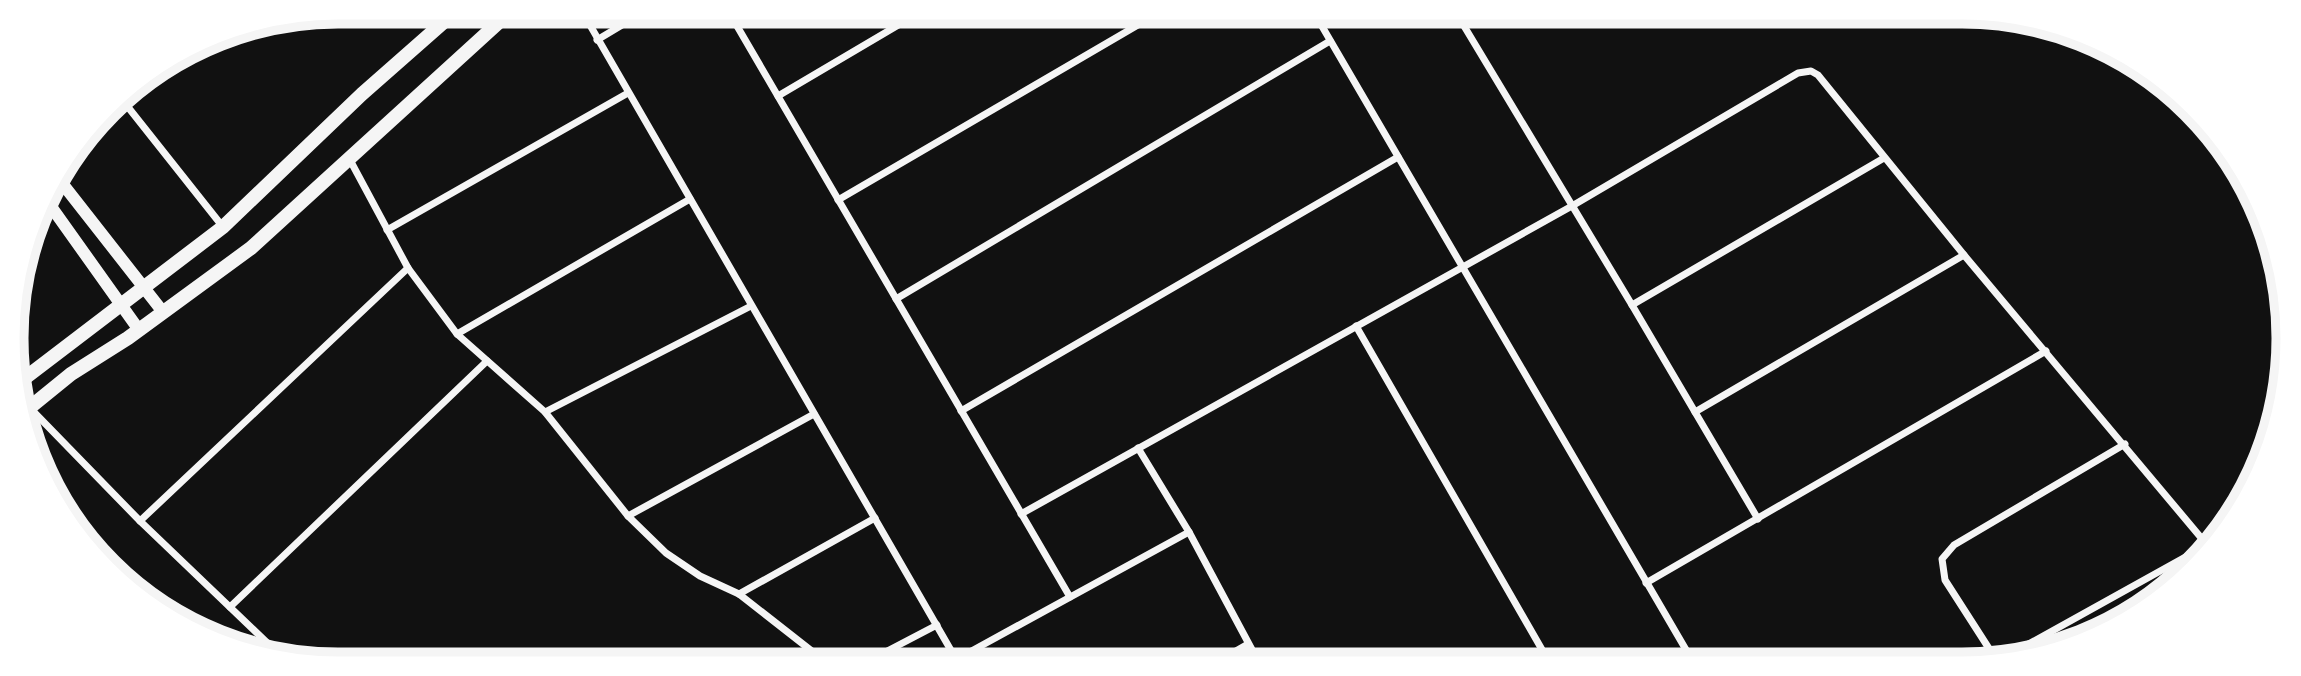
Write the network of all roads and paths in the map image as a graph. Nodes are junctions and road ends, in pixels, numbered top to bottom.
1 (442, 24) edge
2 (497, 24) edge
3 (589, 24) edge
4 (624, 24) edge
5 (736, 24) edge
6 (900, 24) edge
7 (1140, 24) edge
8 (1320, 24) edge
9 (1463, 24) edge
10 (597, 40) junction
11 (1330, 41) junction
12 (628, 93) junction
13 (778, 96) junction
14 (127, 106) edge
15 (1398, 157) junction
16 (1884, 158) junction
17 (350, 160) junction
18 (64, 186) edge
19 (690, 199) junction
20 (838, 200) junction
21 (1572, 205) junction
22 (52, 209) edge
23 (223, 227) junction
24 (387, 230) junction
25 (1964, 255) junction
26 (1462, 267) junction
27 (408, 268) junction
28 (144, 289) junction
29 (896, 299) junction
30 (1632, 304) junction
31 (120, 306) junction
32 (751, 306) junction
33 (163, 312) junction
34 (1356, 326) junction
35 (138, 330) junction
36 (457, 334) junction
37 (2046, 351) junction
38 (487, 360) junction
39 (27, 375) edge
40 (32, 405) edge
41 (961, 411) junction
42 (545, 412) junction
43 (1695, 412) junction
44 (814, 414) junction
45 (35, 419) edge
46 (2125, 444) junction
47 (1138, 449) junction
48 (1021, 514) junction
49 (628, 516) junction
50 (874, 518) junction
51 (1758, 519) junction
52 (140, 521) junction
53 (1189, 532) junction
54 (2203, 541) edge
55 (2189, 556) edge
56 (1646, 583) junction
57 (739, 594) junction
58 (1070, 597) junction
59 (230, 607) junction
60 (937, 625) junction
61 (268, 643) edge
62 (1248, 644) junction
63 (2029, 644) edge
64 (1991, 650) edge
65 (813, 652) edge
66 (885, 652) edge
67 (953, 652) edge
68 (970, 652) edge
69 (1234, 652) edge
70 (1253, 652) edge
71 (1543, 652) edge
72 (1687, 652) edge

1 - 23 main road
2 - 17 main road
3 - 10 street
4 - 10 street
5 - 13 street
6 - 13 street
7 - 20 street
8 - 11 street
9 - 21 street
10 - 12 street
11 - 15 street
11 - 29 street
12 - 19 street
12 - 24 street
13 - 20 street
14 - 23 street
15 - 26 street
15 - 41 street
16 - 21 street
16 - 25 street
16 - 30 street
17 - 24 street
17 - 33 main road
18 - 28 street
19 - 32 street
19 - 36 street
20 - 29 street
21 - 26 street
21 - 30 street
22 - 31 street
23 - 28 main road
24 - 27 street
25 - 37 street
25 - 43 street
26 - 34 street
26 - 56 street
27 - 36 street
27 - 52 street
28 - 31 main road
28 - 33 street
29 - 41 street
30 - 43 street
31 - 35 street
31 - 39 main road
32 - 42 street
32 - 44 street
33 - 35 main road
34 - 47 street
34 - 71 street
35 - 40 main road
36 - 38 street
37 - 46 street
37 - 51 street
38 - 42 street
38 - 59 street
41 - 48 street
42 - 49 street
43 - 51 street
44 - 49 street
44 - 50 street
45 - 52 street
46 - 54 street
46 - 64 street
47 - 48 street
47 - 53 street
48 - 58 street
49 - 57 street
50 - 57 street
50 - 60 street
51 - 56 street
52 - 59 street
53 - 58 street
53 - 62 street
55 - 63 street
56 - 72 street
57 - 65 street
58 - 68 street
59 - 61 street
60 - 66 street
60 - 67 street
62 - 69 street
62 - 70 street

